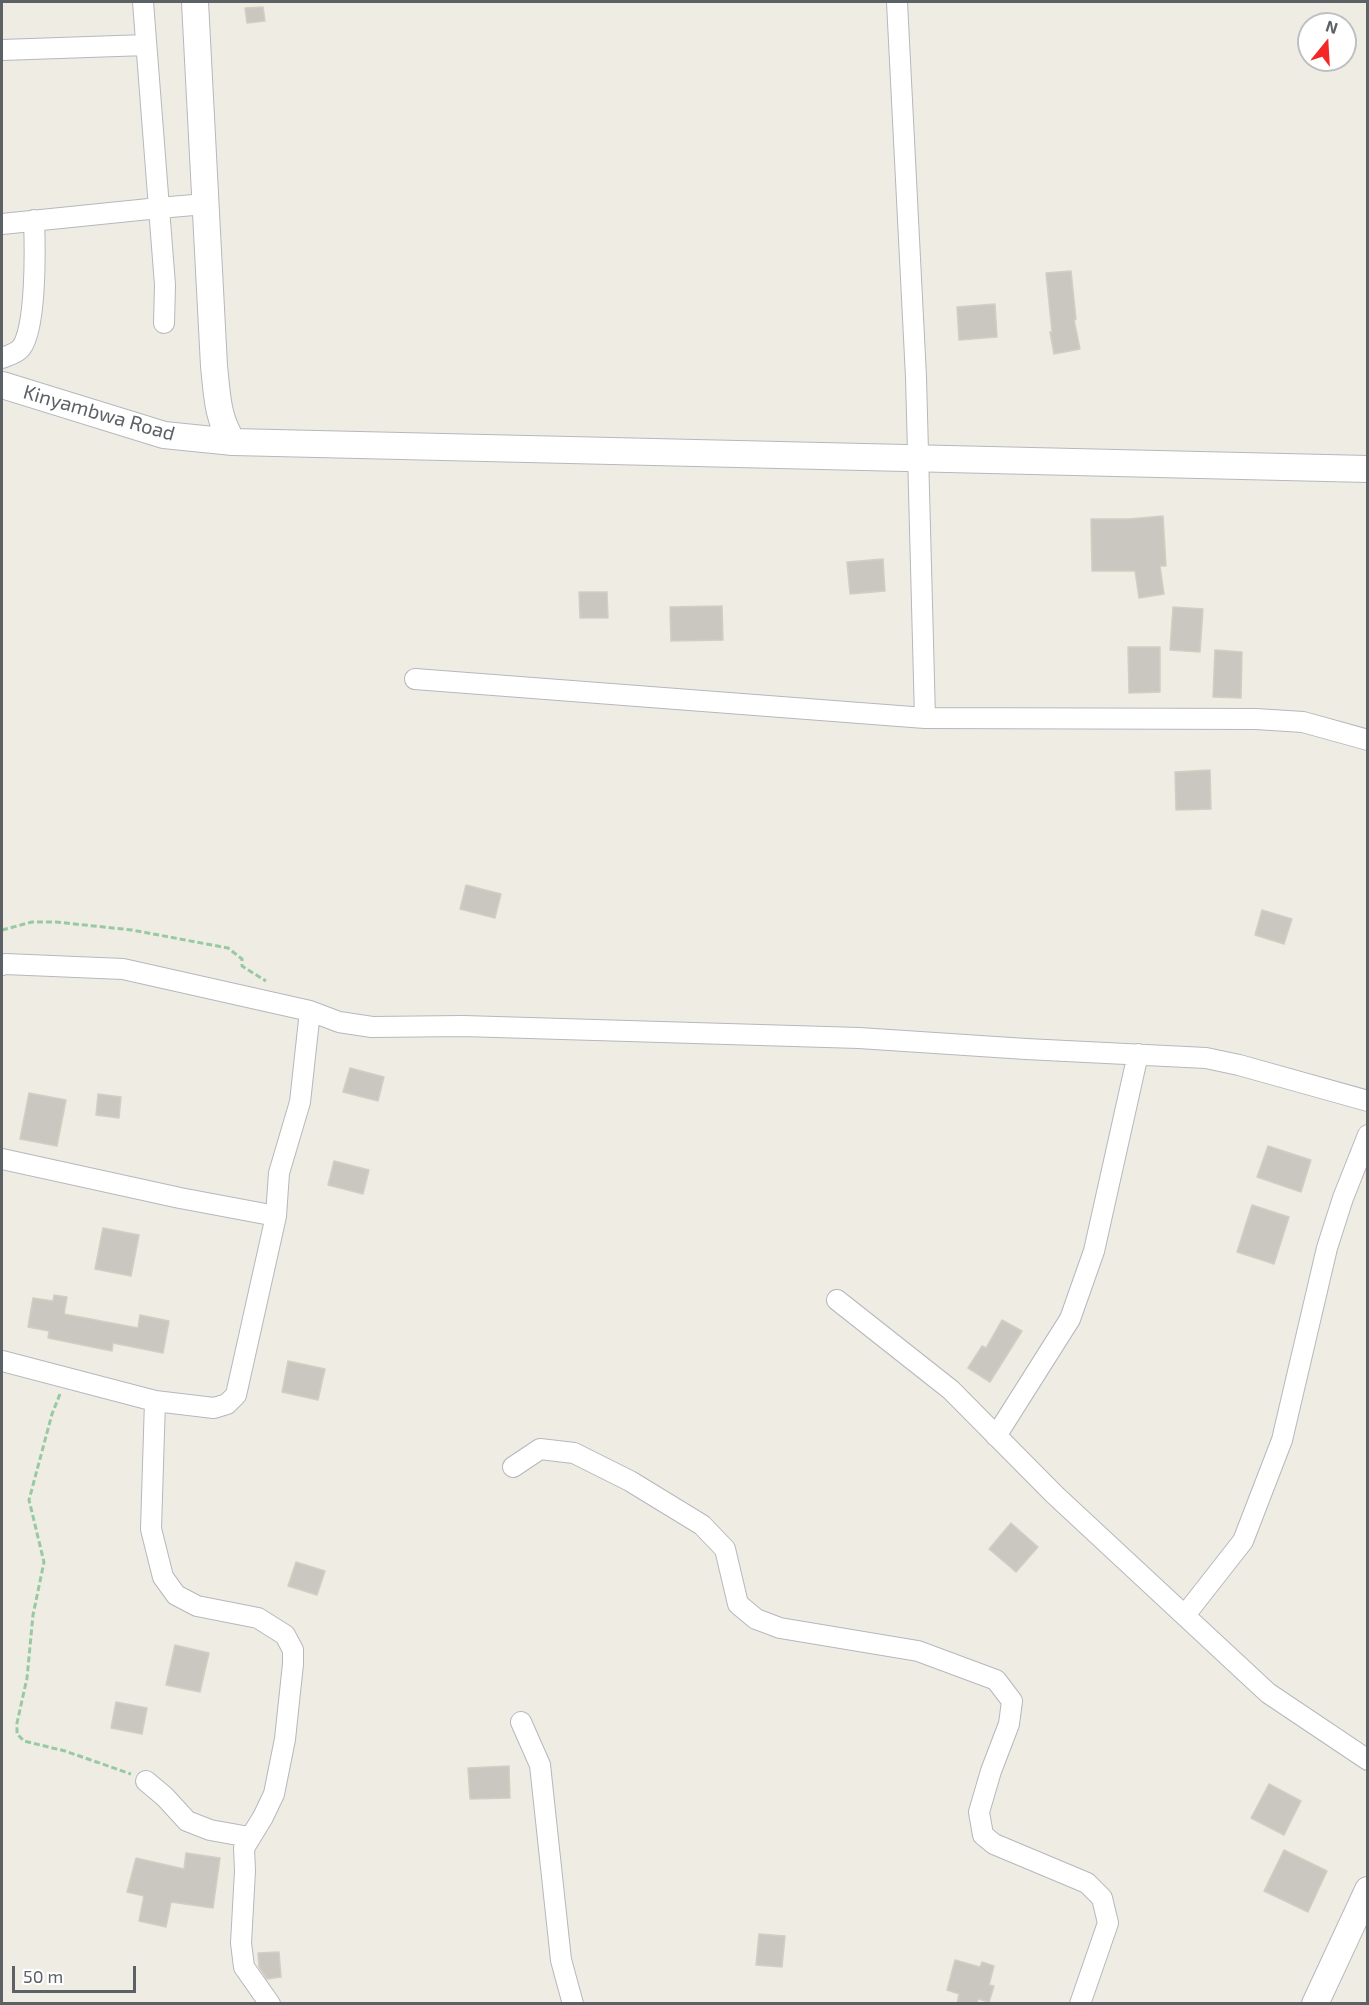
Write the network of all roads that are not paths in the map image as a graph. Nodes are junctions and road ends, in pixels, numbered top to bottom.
1 (143, 2) edge
2 (195, 2) edge
3 (897, 2) edge
4 (146, 45) junction
5 (2, 50) edge
6 (205, 204) junction
7 (159, 208) junction
8 (34, 220) junction
9 (2, 224) edge
10 (164, 323) dead end
11 (2, 358) edge
12 (2, 385) edge
13 (233, 442) junction
14 (917, 459) junction
15 (1368, 469) edge
16 (415, 679) dead end
17 (925, 718) junction
18 (1368, 740) edge
19 (2, 965) edge
20 (310, 1011) junction
21 (1138, 1054) junction
22 (1368, 1101) edge
23 (1368, 1135) edge
24 (2, 1159) edge
25 (276, 1216) junction
26 (837, 1300) dead end
27 (2, 1361) edge
28 (154, 1401) junction
29 (996, 1436) junction
30 (513, 1467) dead end
31 (1185, 1615) junction
32 (521, 1722) dead end
33 (1368, 1760) edge
34 (146, 1781) road end
35 (249, 1837) junction
36 (1368, 1890) edge
37 (270, 2004) edge
38 (573, 2004) edge
39 (1080, 2004) edge
40 (1315, 2004) edge

1 - 4 street
2 - 6 street
3 - 14 street
4 - 5 street
4 - 7 street
6 - 7 street
6 - 13 street
7 - 8 street
7 - 10 street
8 - 9 street
8 - 11 street
12 - 13 street, Kinyambwa Road
13 - 14 street, Kinyambwa Road
14 - 15 street, Kinyambwa Road
14 - 17 street
16 - 17 street
17 - 18 street
19 - 20 street
20 - 21 street
20 - 25 street
21 - 22 street
21 - 29 street
23 - 31 street
24 - 25 street
25 - 28 street
26 - 29 street
27 - 28 street
28 - 35 street
29 - 31 street
30 - 39 street
31 - 33 street
32 - 38 street
34 - 35 street
35 - 37 street
36 - 40 street

